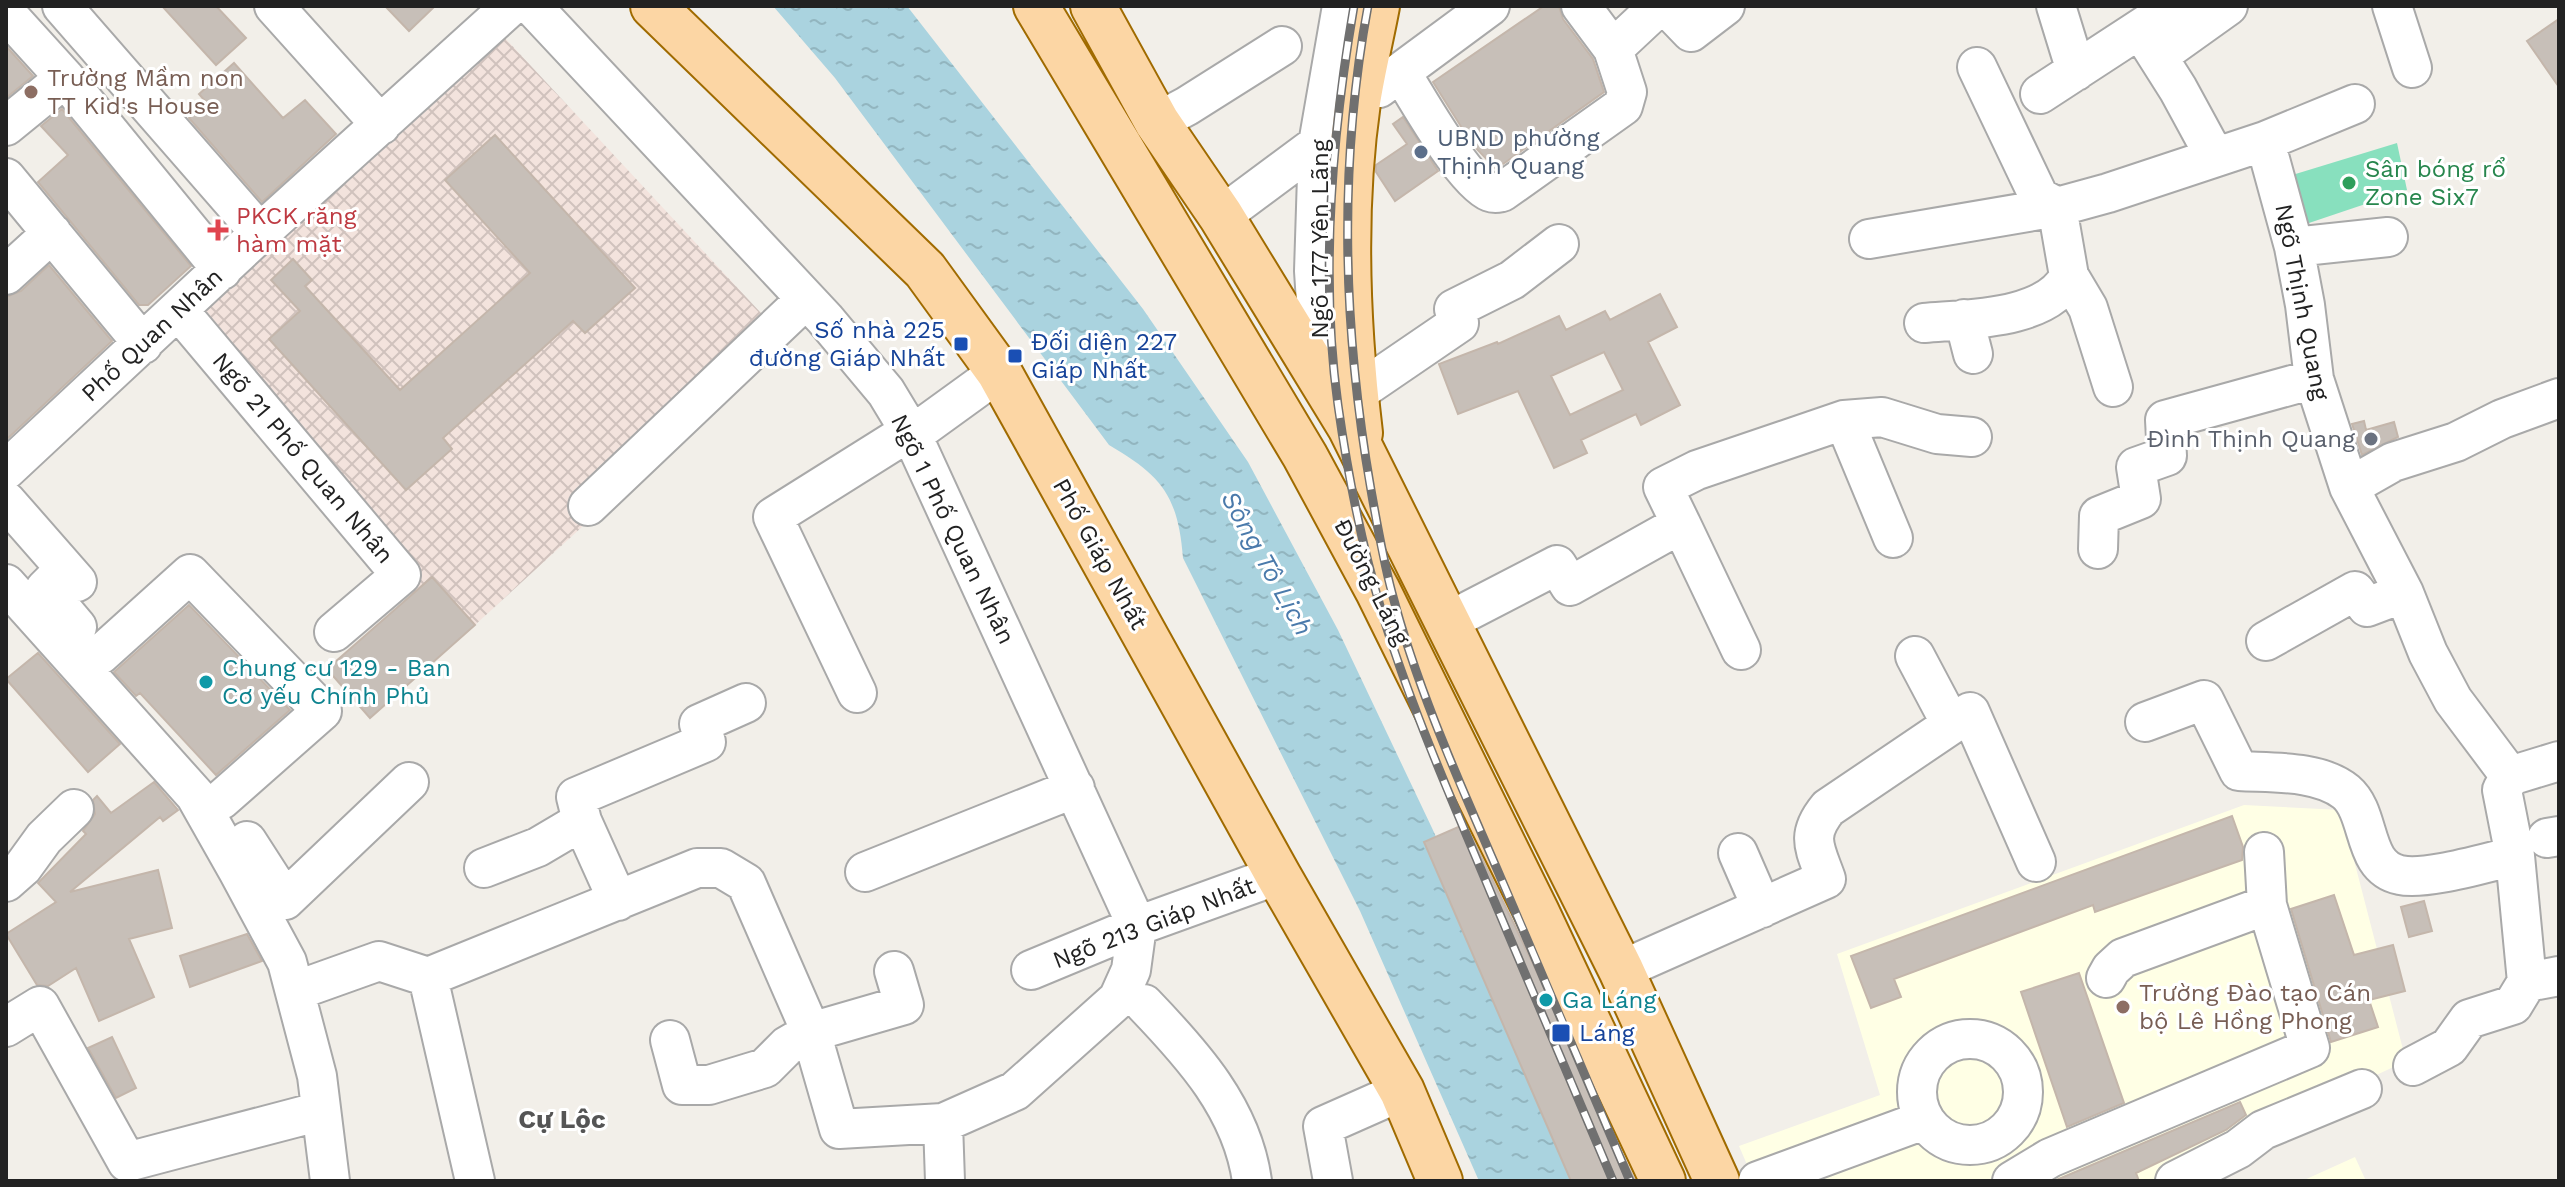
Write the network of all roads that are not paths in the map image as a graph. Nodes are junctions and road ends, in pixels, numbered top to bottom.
1 (62, 6) edge
2 (274, 6) edge
3 (511, 6) edge
4 (532, 6) edge
5 (653, 6) edge
6 (1036, 6) edge
7 (1093, 6) edge
8 (1342, 6) edge
9 (1377, 6) edge
10 (1490, 6) edge
11 (1581, 6) edge
12 (1659, 6) edge
13 (1666, 6) edge
14 (1725, 6) edge
15 (2056, 6) edge
16 (2175, 6) edge
17 (2228, 6) edge
18 (2392, 6) edge
19 (6, 13) edge
20 (2149, 42) junction
21 (1282, 46) dead end
22 (1613, 49) junction
23 (1977, 67) dead end
24 (2412, 68) dead end
25 (2076, 71) junction
26 (1401, 72) junction
27 (65, 78) junction
28 (2040, 94) dead end
29 (1358, 103) junction
30 (2355, 104) dead end
31 (1157, 122) junction
32 (381, 125) junction
33 (6, 126) edge
34 (2265, 141) junction
35 (1318, 144) junction
36 (2215, 157) junction
37 (6, 178) edge
38 (2057, 207) junction
39 (1221, 216) junction
40 (52, 233) junction
41 (260, 233) junction
42 (2388, 237) dead end
43 (1869, 239) dead end
44 (1559, 244) dead end
45 (2294, 247) junction
46 (222, 270) junction
47 (6, 275) edge
48 (2069, 276) junction
49 (806, 299) junction
50 (179, 311) junction
51 (1924, 323) dead end
52 (143, 344) junction
53 (999, 372) junction
54 (2314, 379) junction
55 (1338, 386) junction
56 (2113, 387) dead end
57 (2559, 398) edge
58 (1844, 420) junction
59 (911, 433) junction
60 (1972, 437) dead end
61 (6, 470) edge
62 (2349, 487) junction
63 (6, 501) edge
64 (588, 506) dead end
65 (1681, 524) junction
66 (1893, 538) dead end
67 (2098, 549) dead end
68 (6, 584) edge
69 (2404, 593) junction
70 (1447, 622) junction
71 (334, 632) dead end
72 (2266, 641) dead end
73 (1741, 650) dead end
74 (100, 655) junction
75 (1915, 656) dead end
76 (857, 693) dead end
77 (746, 703) dead end
78 (2145, 722) dead end
79 (1951, 724) junction
80 (2559, 761) edge
81 (2510, 776) junction
82 (409, 782) dead end
83 (1075, 788) junction
84 (221, 800) junction
85 (74, 809) dead end
86 (582, 821) junction
87 (2540, 843) edge
88 (2264, 852) dead end
89 (1738, 853) dead end
90 (2036, 862) dead end
91 (484, 868) dead end
92 (865, 872) dead end
93 (1278, 875) junction
94 (6, 882) edge
95 (618, 901) junction
96 (2267, 905) junction
97 (1762, 908) junction
98 (1137, 926) junction
99 (1031, 970) dead end
100 (1621, 970) junction
101 (894, 971) dead end
102 (428, 977) junction
103 (2106, 978) dead end
104 (2543, 979) edge
105 (295, 991) junction
106 (1144, 1004) dead end
107 (6, 1027) edge
108 (811, 1032) junction
109 (670, 1040) dead end
110 (2413, 1066) dead end
111 (2362, 1089) dead end
112 (1402, 1091) junction
113 (321, 1111) junction
114 (1687, 1115) junction
115 (1924, 1120) junction
116 (943, 1123) junction
117 (1642, 1134) junction
118 (1989, 1142) junction
119 (330, 1181) edge
120 (475, 1181) edge
121 (945, 1181) edge
122 (1252, 1181) edge
123 (1333, 1181) edge
124 (1440, 1181) edge
125 (1663, 1181) edge
126 (1717, 1181) edge
127 (1758, 1181) edge
128 (2006, 1181) edge
129 (2012, 1181) edge
130 (2175, 1181) edge

1 - 41 street
2 - 32 street
3 - 32 street, Phố Quan Nhân
4 - 49 street, Ngõ 1 Phố Quan Nhân
5 - 53 main road, Phố Giáp Nhất
6 - 117 main road, Đường Láng
7 - 31 main road, Đường Láng
8 - 35 street, Ngõ 177 Yên Lãng
9 - 29 main road
10 - 26 street
11 - 22 street
12 - 22 street
13 - 14 street
15 - 25 street
16 - 20 street
17 - 20 street
18 - 24 street
19 - 27 street
20 - 25 street
20 - 36 street
21 - 31 street
22 - 26 street
23 - 38 street
25 - 28 street
26 - 29 street
27 - 33 street
27 - 46 street
29 - 35 street
29 - 55 main road
30 - 34 street
31 - 39 main road, Đường Láng
32 - 41 street, Phố Quan Nhân
34 - 36 street
34 - 45 street, Ngõ Thịnh Quang
35 - 39 street
35 - 55 street, Ngõ 177 Yên Lãng
36 - 38 street
37 - 40 street
38 - 43 street
38 - 48 street
39 - 55 main road, Đường Láng
40 - 47 street
40 - 52 street
41 - 46 street, Phố Quan Nhân
42 - 45 street
44 - 55 street
45 - 54 street, Ngõ Thịnh Quang
46 - 50 street, Phố Quan Nhân
48 - 51 street
48 - 56 street
49 - 59 street, Ngõ 1 Phố Quan Nhân
49 - 64 street
50 - 52 street, Phố Quan Nhân
50 - 71 street, Ngõ 21 Phố Quan Nhân
52 - 61 street, Phố Quan Nhân
53 - 59 street
53 - 93 main road, Phố Giáp Nhất
54 - 62 street, Ngõ Thịnh Quang
54 - 67 street
55 - 70 main road, Đường Láng
57 - 62 street
58 - 60 street
58 - 65 street
58 - 66 street
59 - 76 street
59 - 83 street, Ngõ 1 Phố Quan Nhân
62 - 69 street, Ngõ Thịnh Quang
63 - 74 street
65 - 70 street
65 - 73 street
68 - 105 street
69 - 72 street
69 - 81 street, Ngõ Thịnh Quang
70 - 100 main road, Đường Láng
74 - 84 street
74 - 84 street
75 - 79 street
77 - 86 street
78 - 87 street
79 - 90 street
79 - 97 street
80 - 81 street
81 - 87 street
82 - 84 street
83 - 92 street
83 - 98 street, Ngõ 1 Phố Quan Nhân
85 - 94 street
86 - 91 street
86 - 95 street
87 - 104 street
88 - 96 street
89 - 97 street
93 - 98 street, Ngõ 213 Giáp Nhất
93 - 112 main road, Phố Giáp Nhất
95 - 102 street
95 - 108 street
96 - 103 street
96 - 129 street
97 - 100 street
98 - 99 street, Ngõ 213 Giáp Nhất
98 - 116 street
100 - 114 main road, Đường Láng
101 - 108 street
102 - 105 street
102 - 120 street
104 - 110 street
105 - 113 street
106 - 122 street
107 - 113 street
108 - 109 street
108 - 116 street
111 - 130 street
112 - 123 street
112 - 124 main road, Phố Giáp Nhất
113 - 119 street
114 - 117 main road
114 - 126 main road, Đường Láng
115 - 118 street
115 - 118 street
115 - 127 street
116 - 121 street
117 - 125 main road, Đường Láng
118 - 128 street

